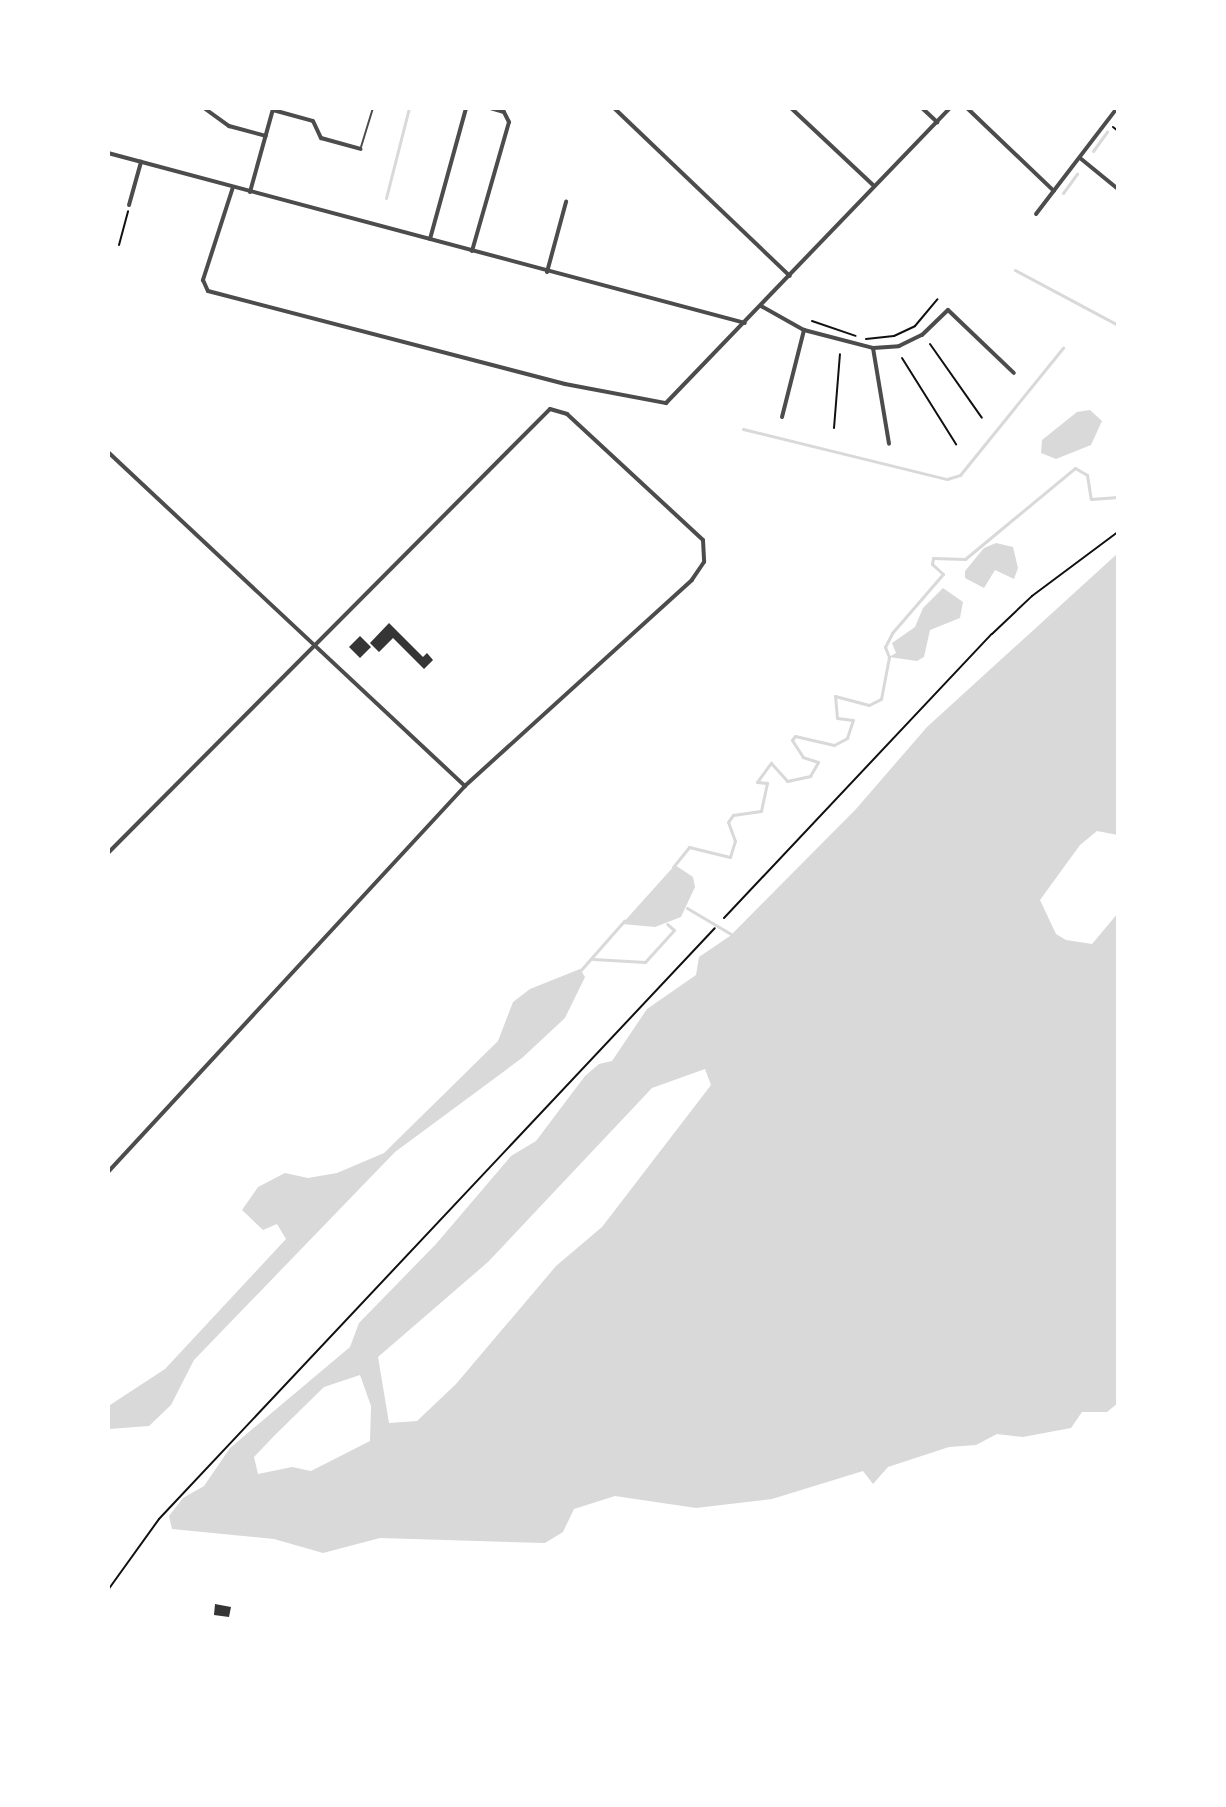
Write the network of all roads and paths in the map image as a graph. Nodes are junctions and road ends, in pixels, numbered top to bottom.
1 (204, 108) edge
2 (373, 108) edge
3 (466, 108) edge
4 (490, 108) edge
5 (614, 108) edge
6 (791, 108) edge
7 (922, 108) edge
8 (950, 108) edge
9 (967, 108) edge
10 (1117, 108) edge
11 (273, 109) edge
12 (937, 122) junction
13 (266, 136) junction
14 (361, 149) joint
15 (108, 153) edge
16 (1080, 158) junction
17 (141, 162) junction
18 (233, 187) junction
19 (874, 187) junction
20 (1118, 189) edge
21 (1054, 191) junction
22 (250, 192) junction
23 (566, 202) dead end
24 (129, 205) joint
25 (1036, 214) dead end
26 (430, 239) junction
27 (119, 245) dead end
28 (472, 251) junction
29 (547, 272) junction
30 (790, 276) junction
31 (938, 299) dead end
32 (761, 306) junction
33 (812, 321) dead end
34 (745, 323) junction
35 (804, 330) junction
36 (930, 344) dead end
37 (873, 348) junction
38 (840, 354) dead end
39 (902, 358) dead end
40 (1014, 373) dead end
41 (782, 417) dead end
42 (982, 418) dead end
43 (834, 428) dead end
44 (889, 444) dead end
45 (956, 444) dead end
46 (108, 452) edge
47 (1118, 532) edge
48 (316, 643) junction
49 (465, 786) junction
50 (108, 853) edge
51 (724, 918) dead end
52 (715, 928) dead end
53 (108, 1172) edge
54 (108, 1590) edge

1 - 13 street
2 - 14 lane
3 - 26 street
4 - 28 street
5 - 30 street
6 - 19 street
7 - 12 street
8 - 12 street
9 - 21 street
10 - 16 street
11 - 13 street
11 - 14 street
12 - 19 street
13 - 22 street
15 - 17 street
16 - 20 street
16 - 21 street
17 - 18 street
17 - 24 street
18 - 22 street
18 - 34 street
19 - 30 street
21 - 25 street
22 - 26 street
23 - 29 street
24 - 27 path
26 - 28 street
28 - 29 street
29 - 34 street
30 - 32 street
31 - 33 path
32 - 34 street
32 - 35 street
35 - 37 street
35 - 41 street
36 - 42 path
37 - 40 street
37 - 44 street
38 - 43 path
39 - 45 path
46 - 48 street
47 - 51 path
48 - 49 street
48 - 49 street
48 - 50 street
49 - 53 street
52 - 54 path

